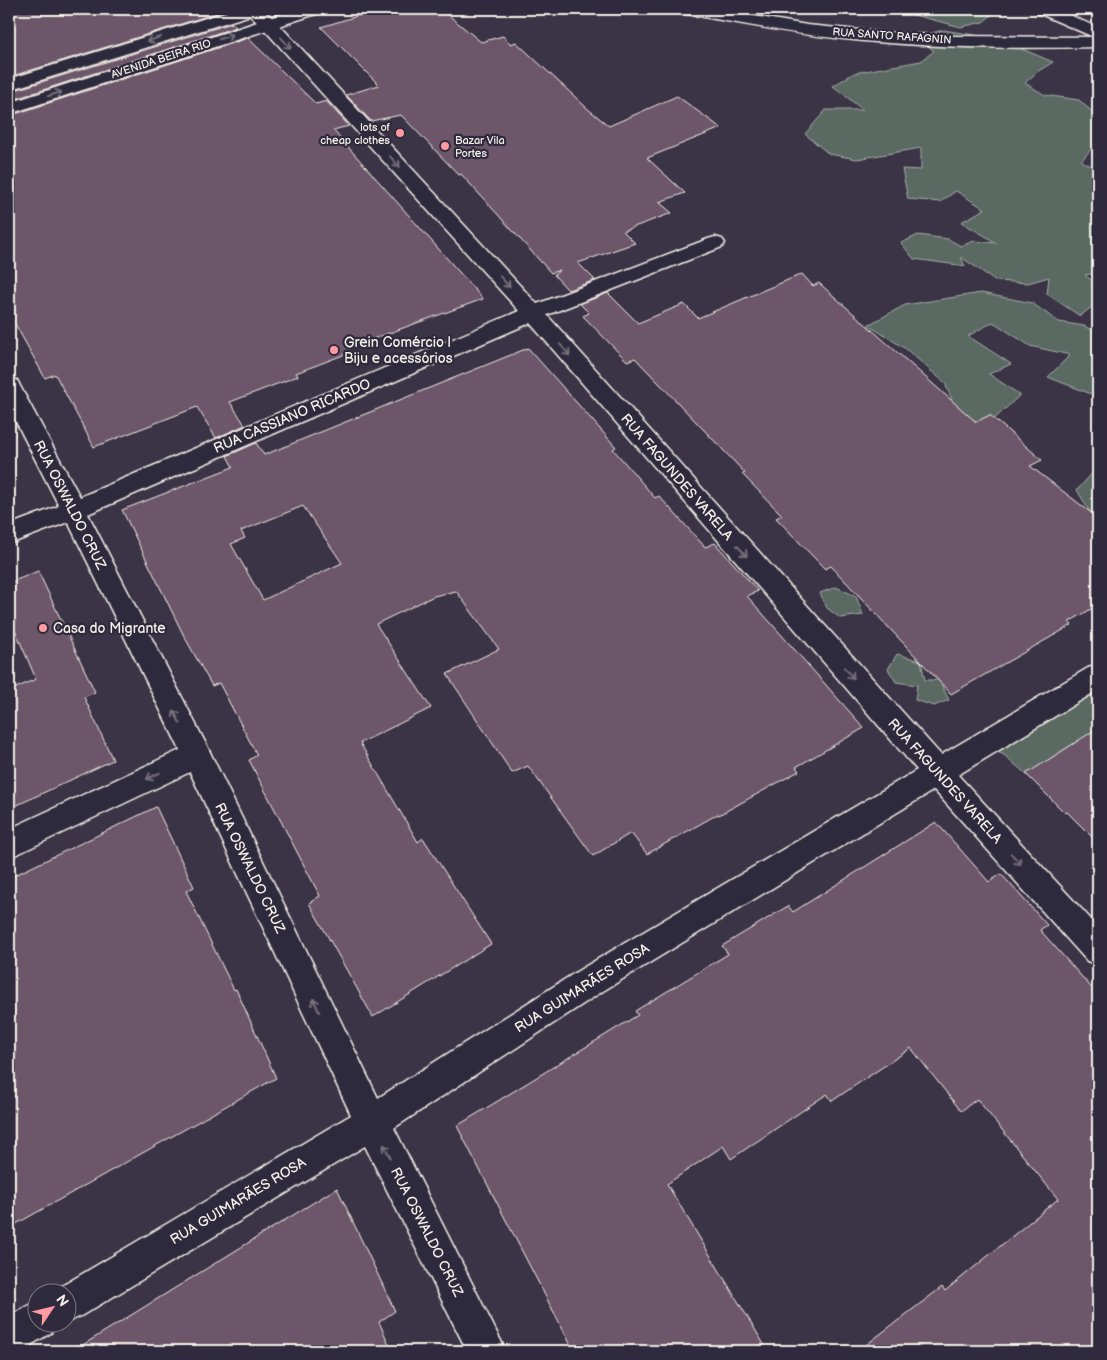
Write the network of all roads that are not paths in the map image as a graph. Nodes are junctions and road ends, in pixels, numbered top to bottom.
1 (251, 9) edge
2 (313, 9) edge
3 (688, 9) edge
4 (1044, 9) edge
5 (268, 23) junction
6 (1098, 34) edge
7 (1098, 42) edge
8 (9, 85) edge
9 (9, 110) edge
10 (715, 243) dead end
11 (533, 313) junction
12 (9, 386) edge
13 (74, 510) junction
14 (9, 535) edge
15 (1098, 676) edge
16 (197, 755) junction
17 (938, 773) junction
18 (9, 844) edge
19 (1098, 950) edge
20 (372, 1122) junction
21 (78, 1296) edge
22 (28, 1326) edge
23 (9, 1337) edge
24 (488, 1351) edge

1 - 5 main road, RUA FAGUNDES VARELA
1 -> 8 main road, AVENIDA BEIRA RIO
2 - 5 main road, AVENIDA BEIRA RIO
3 - 7 main road, RUA SANTO RAFAGNIN
4 - 6 main road
9 -> 5 main road, AVENIDA BEIRA RIO
5 -> 11 main road, RUA FAGUNDES VARELA
10 - 11 main road, RUA CASSIANO RICARDO
11 - 13 main road, RUA CASSIANO RICARDO
11 -> 17 main road, RUA FAGUNDES VARELA
12 - 13 main road, RUA OSWALDO CRUZ
13 - 14 main road, RUA CASSIANO RICARDO
16 -> 13 main road, RUA OSWALDO CRUZ
15 - 17 main road, RUA GUIMARÃES ROSA
16 -> 18 main road
20 -> 16 main road, RUA OSWALDO CRUZ
17 -> 19 main road, RUA FAGUNDES VARELA
17 - 20 main road, RUA GUIMARÃES ROSA
20 - 21 main road, RUA GUIMARÃES ROSA
24 -> 20 main road, RUA OSWALDO CRUZ
22 - 23 main road

